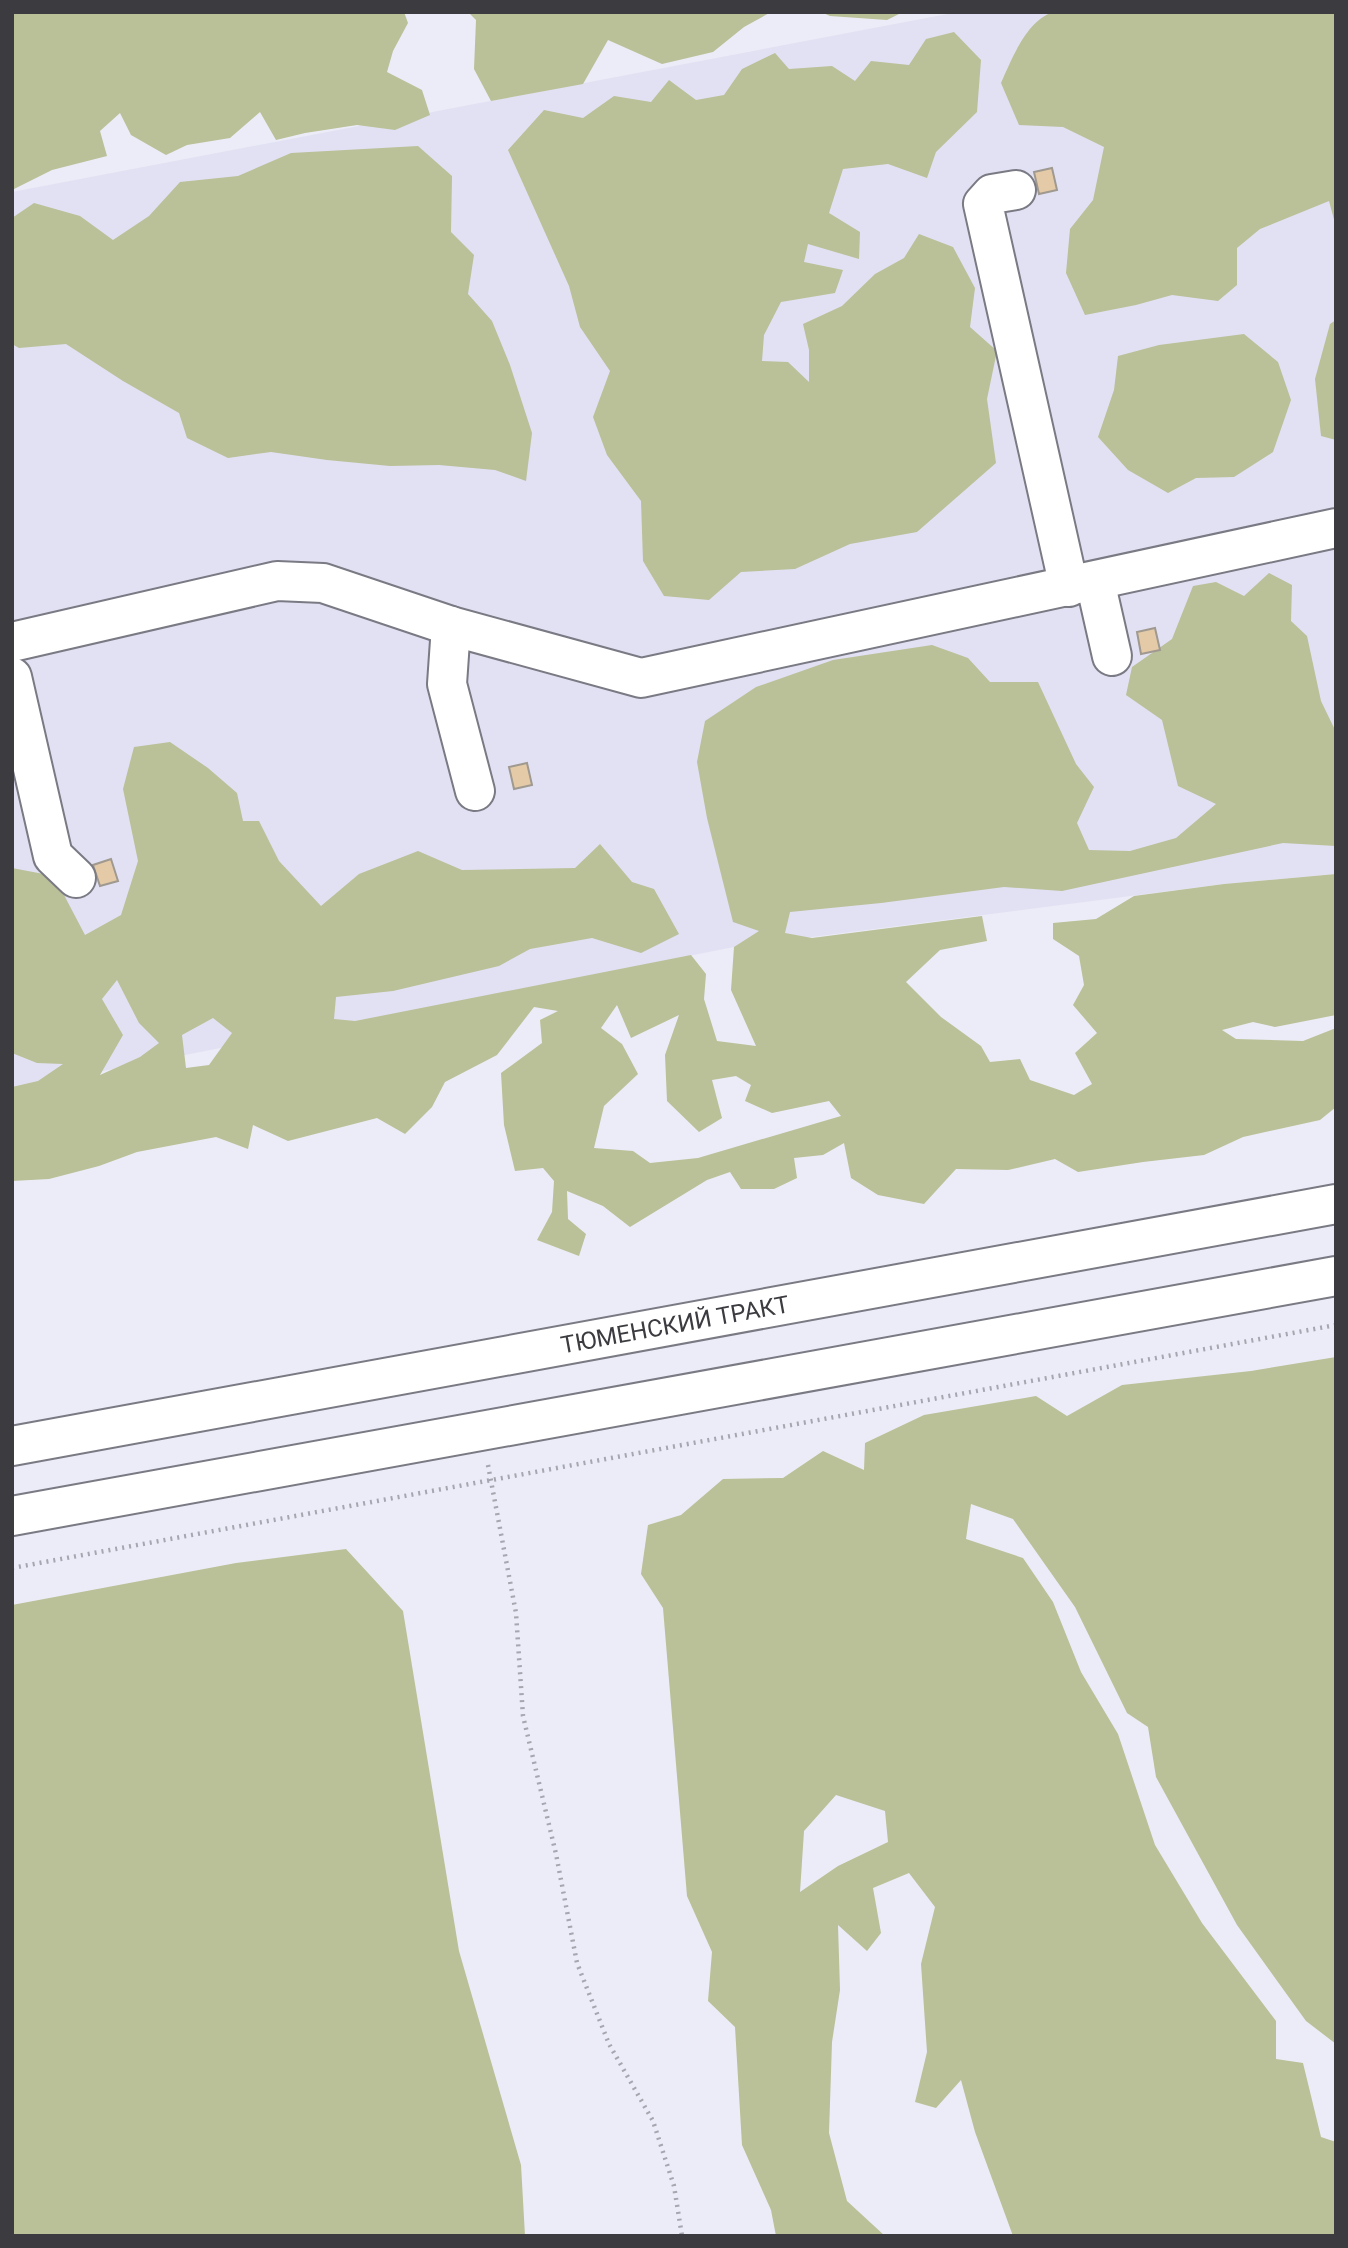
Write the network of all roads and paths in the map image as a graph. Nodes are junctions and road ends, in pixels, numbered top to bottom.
1 (1016, 190) dead end
2 (1336, 528) edge
3 (1082, 584) junction
4 (451, 626) junction
5 (12, 642) edge
6 (1112, 656) dead end
7 (12, 677) edge
8 (475, 791) dead end
9 (76, 878) dead end
10 (1336, 1204) edge
11 (1336, 1276) edge
12 (1336, 1325) edge
13 (482, 1430) junction
14 (12, 1446) edge
15 (491, 1480) junction
16 (12, 1516) edge
17 (12, 1568) edge
18 (682, 2236) edge

1 - 3 main road
2 - 3 main road
3 - 4 main road
3 - 6 main road
4 - 5 main road
4 - 8 main road
7 - 9 main road
10 - 14 main road, ТЮМЕНСКИЙ ТРАКТ
11 - 13 main road
12 - 15 path
13 - 15 path
13 - 16 main road
15 - 17 path
15 - 18 path

